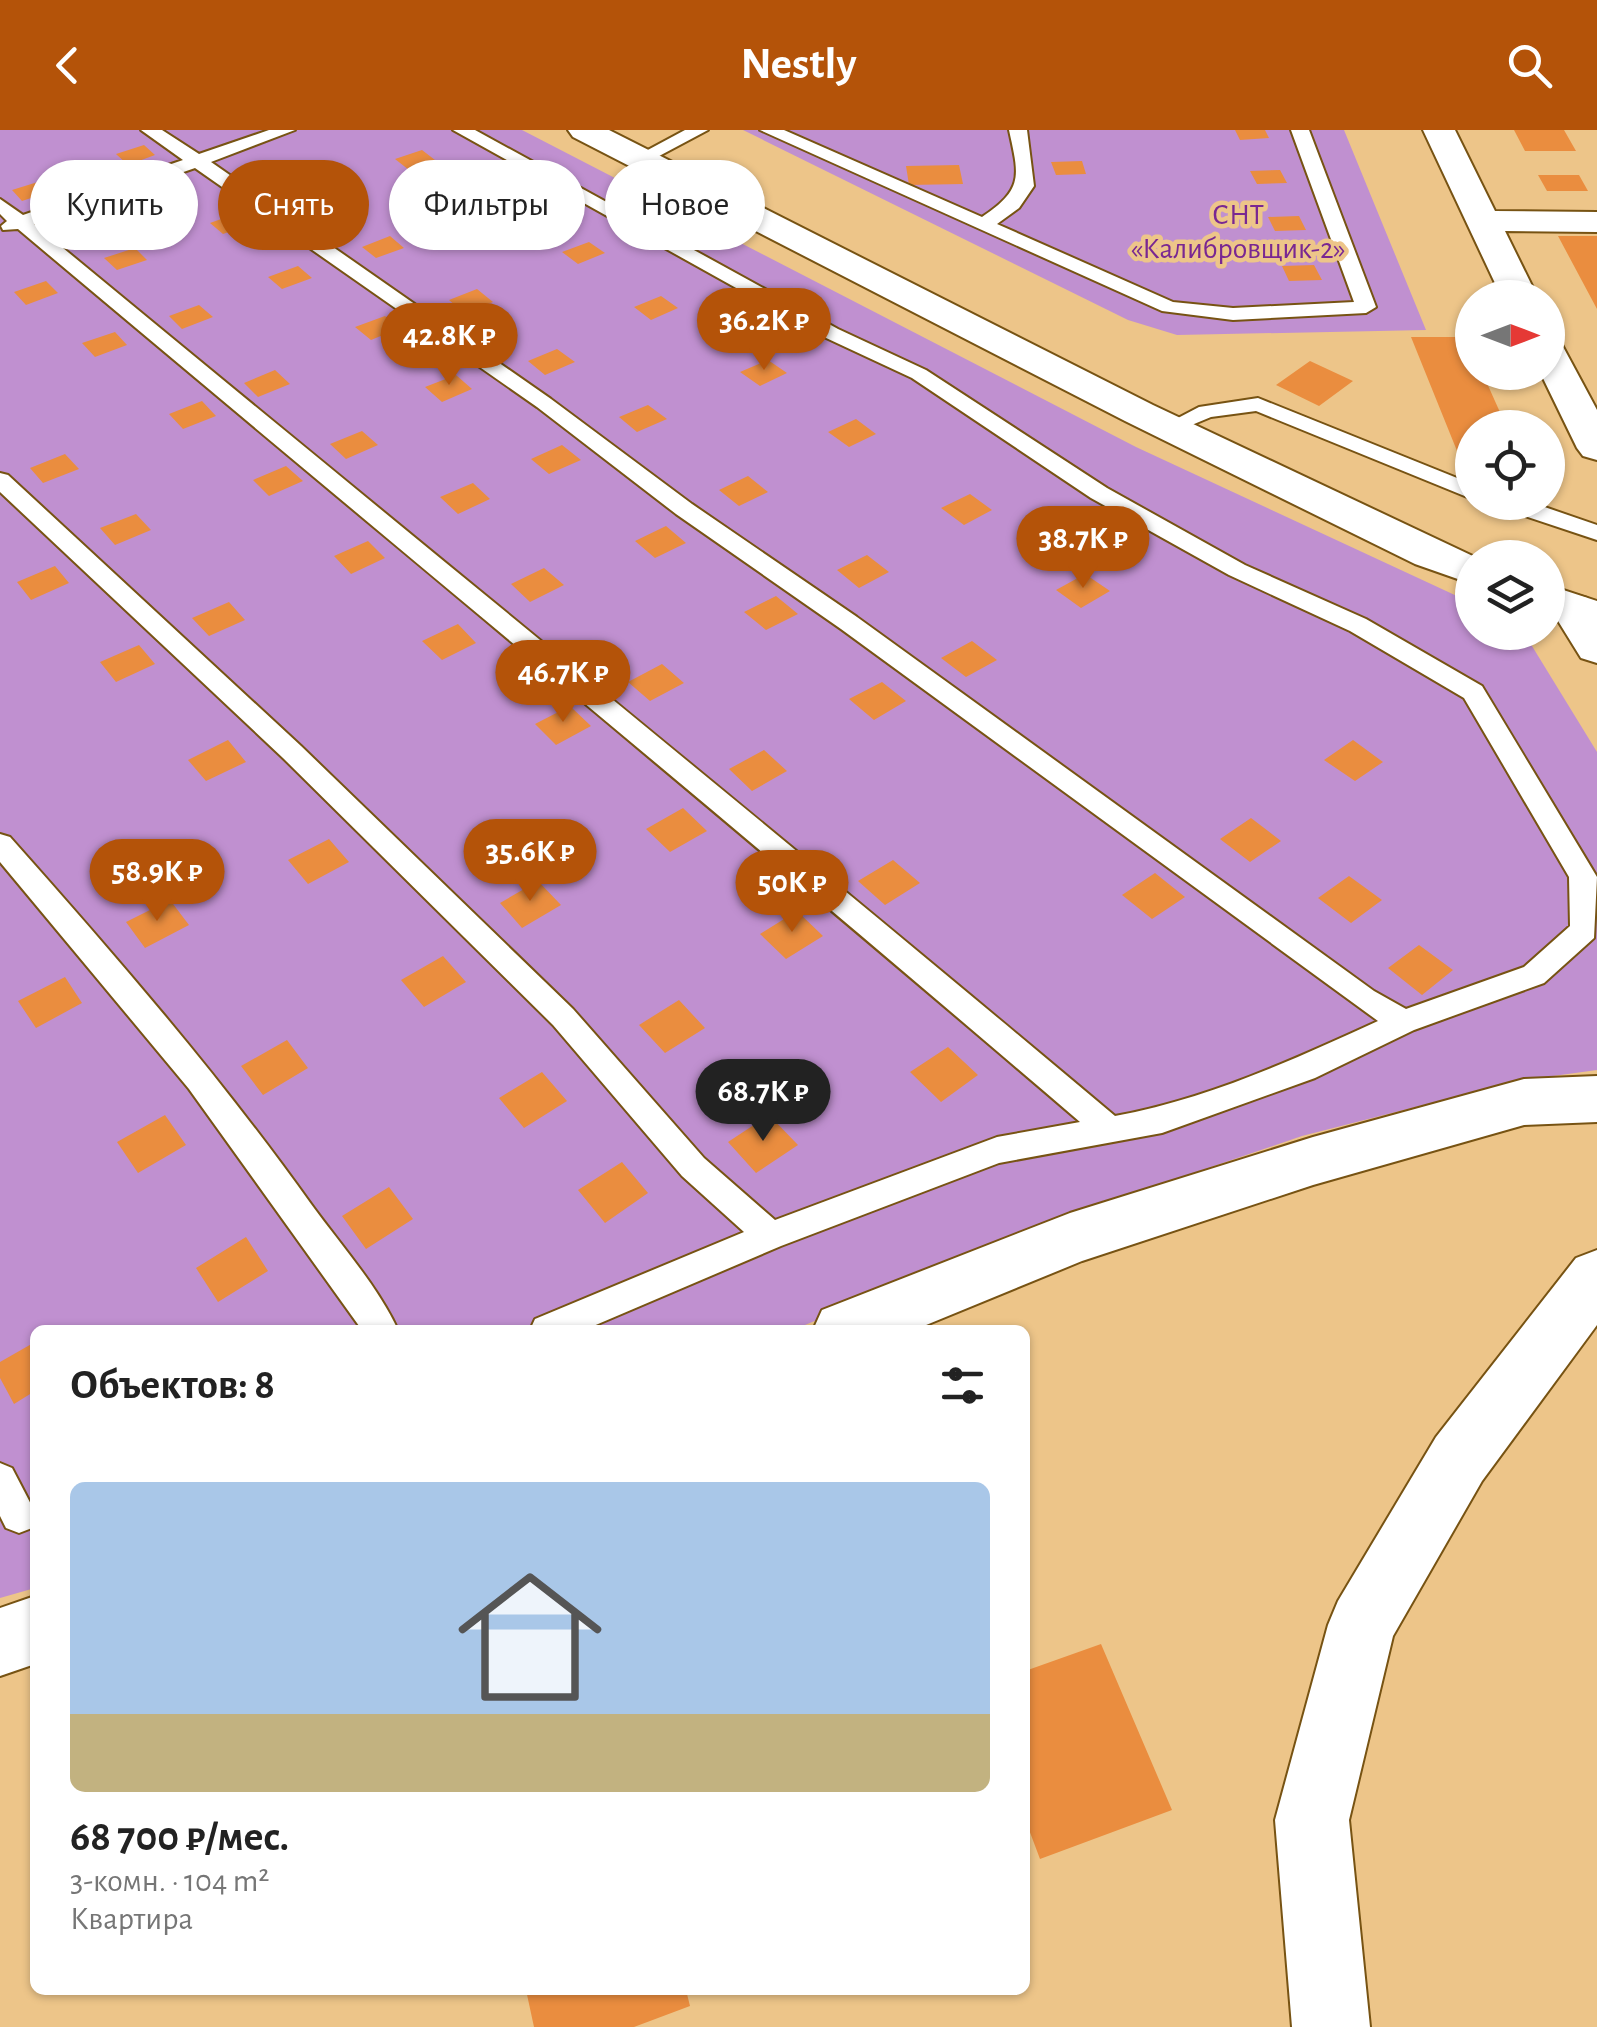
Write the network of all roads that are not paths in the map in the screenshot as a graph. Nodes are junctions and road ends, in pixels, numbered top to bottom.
1 (150, 130) edge
2 (286, 130) edge
3 (462, 130) edge
4 (584, 130) edge
5 (699, 130) edge
6 (768, 130) edge
7 (1018, 130) edge
8 (1300, 130) edge
9 (1440, 130) edge
10 (640, 159) junction
11 (191, 160) edge
12 (198, 161) edge
13 (198, 164) edge
14 (0, 204) edge
15 (1481, 221) junction
16 (1597, 222) edge
17 (12, 225) edge
18 (983, 225) junction
19 (1511, 280) edge
20 (1565, 385) edge
21 (1170, 428) junction
22 (1597, 448) edge
23 (0, 480) edge
24 (1455, 485) edge
25 (1559, 520) edge
26 (1597, 533) edge
27 (1455, 565) edge
28 (1572, 608) edge
29 (1597, 648) edge
30 (0, 844) edge
31 (1404, 1022) junction
32 (1597, 1099) edge
33 (1109, 1130) junction
34 (770, 1236) junction
35 (1597, 1277) edge
36 (378, 1325) edge
37 (558, 1325) edge
38 (855, 1325) edge
39 (0, 1480) edge
40 (18, 1516) edge
41 (30, 1632) edge
42 (0, 1642) edge
43 (1331, 2027) edge

1 - 11 lane
2 - 12 lane
3 - 31 lane
4 - 10 street
5 - 10 lane
6 - 18 lane
7 - 18 lane
8 - 18 lane
9 - 15 street
10 - 21 street
13 - 31 lane
14 - 17 lane
15 - 16 street
15 - 19 street
17 - 33 lane
20 - 22 street
21 - 24 lane
21 - 27 street
23 - 34 lane
25 - 26 lane
28 - 29 street
30 - 36 lane
31 - 33 lane
32 - 38 street
33 - 34 lane
34 - 37 lane
35 - 43 street
39 - 40 lane
41 - 42 street

